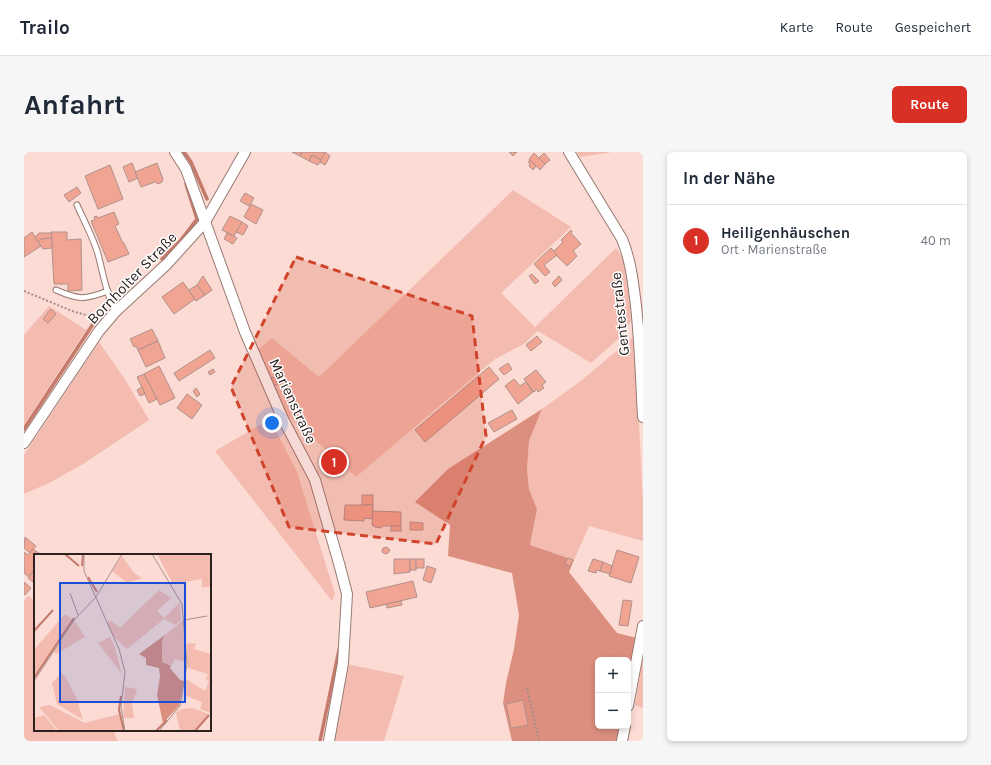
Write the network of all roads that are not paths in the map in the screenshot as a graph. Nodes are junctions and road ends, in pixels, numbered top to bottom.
1 (175, 152) edge
2 (245, 152) edge
3 (569, 152) edge
4 (77, 205) dead end
5 (205, 222) junction
6 (56, 290) dead end
7 (108, 291) junction
8 (116, 311) junction
9 (641, 335) edge
10 (643, 417) edge
11 (24, 443) edge
12 (643, 626) edge
13 (630, 693) edge
14 (624, 729) edge
15 (329, 741) edge
16 (622, 741) edge

1 - 5 street, Marienstraße
2 - 5 street, Bornholter Straße
3 - 9 street, Gentestraße
4 - 7 lane
5 - 8 street, Bornholter Straße
5 - 15 street, Marienstraße
6 - 7 lane
7 - 8 lane
8 - 11 street, Bornholter Straße
9 - 10 street, Gentestraße
12 - 13 street
14 - 16 street

